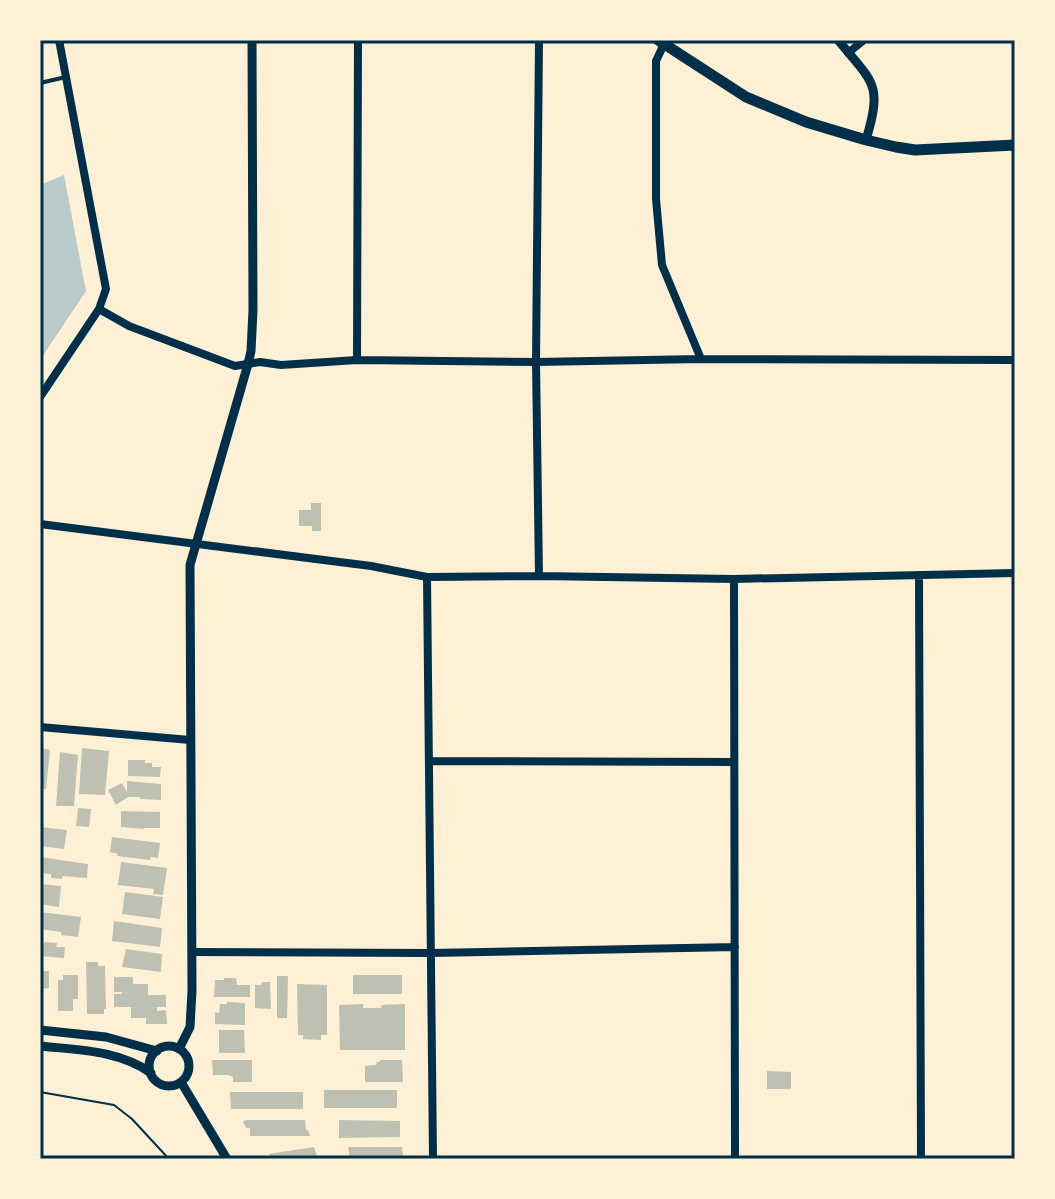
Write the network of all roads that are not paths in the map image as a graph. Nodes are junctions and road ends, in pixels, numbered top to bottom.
1 (59, 40) edge
2 (252, 40) edge
3 (358, 40) edge
4 (539, 40) edge
5 (838, 40) edge
6 (864, 40) edge
7 (661, 42) edge
8 (848, 53) junction
9 (66, 77) junction
10 (40, 83) edge
11 (866, 140) junction
12 (1015, 145) edge
13 (99, 309) junction
14 (701, 359) junction
15 (357, 360) junction
16 (1015, 360) edge
17 (536, 362) junction
18 (248, 364) junction
19 (40, 397) edge
20 (40, 524) edge
21 (195, 543) junction
22 (1015, 573) edge
23 (919, 575) junction
24 (539, 576) junction
25 (427, 577) junction
26 (734, 579) junction
27 (40, 727) edge
28 (190, 740) junction
29 (429, 761) junction
30 (734, 762) junction
31 (735, 947) junction
32 (192, 952) junction
33 (431, 953) junction
34 (40, 1030) edge
35 (40, 1046) edge
36 (179, 1049) junction
37 (157, 1051) junction
38 (151, 1073) junction
39 (181, 1082) junction
40 (227, 1159) edge
41 (433, 1159) edge
42 (735, 1159) edge
43 (921, 1159) edge

1 - 9 street
2 - 18 street
3 - 15 street
4 - 17 street
5 - 8 street
6 - 8 street
7 - 11 main road
7 - 14 street
8 - 11 street
9 - 10 lane
9 - 13 street
11 - 12 main road
13 - 18 street
13 - 19 street
14 - 16 street
14 - 17 street
15 - 17 street
15 - 18 street
17 - 24 street
18 - 21 street
20 - 21 street
21 - 25 street
21 - 28 street
22 - 23 street
23 - 26 street
23 - 43 street
24 - 25 street
24 - 26 street
25 - 29 street
26 - 30 street
27 - 28 street
28 - 32 street
29 - 30 street
29 - 33 street
30 - 31 street
31 - 33 street
31 - 42 street
32 - 33 street
32 - 36 street
33 - 41 street
34 - 37 street
35 - 38 street
36 - 37 street
36 - 39 street
37 - 38 street
38 - 39 street
39 - 40 street

